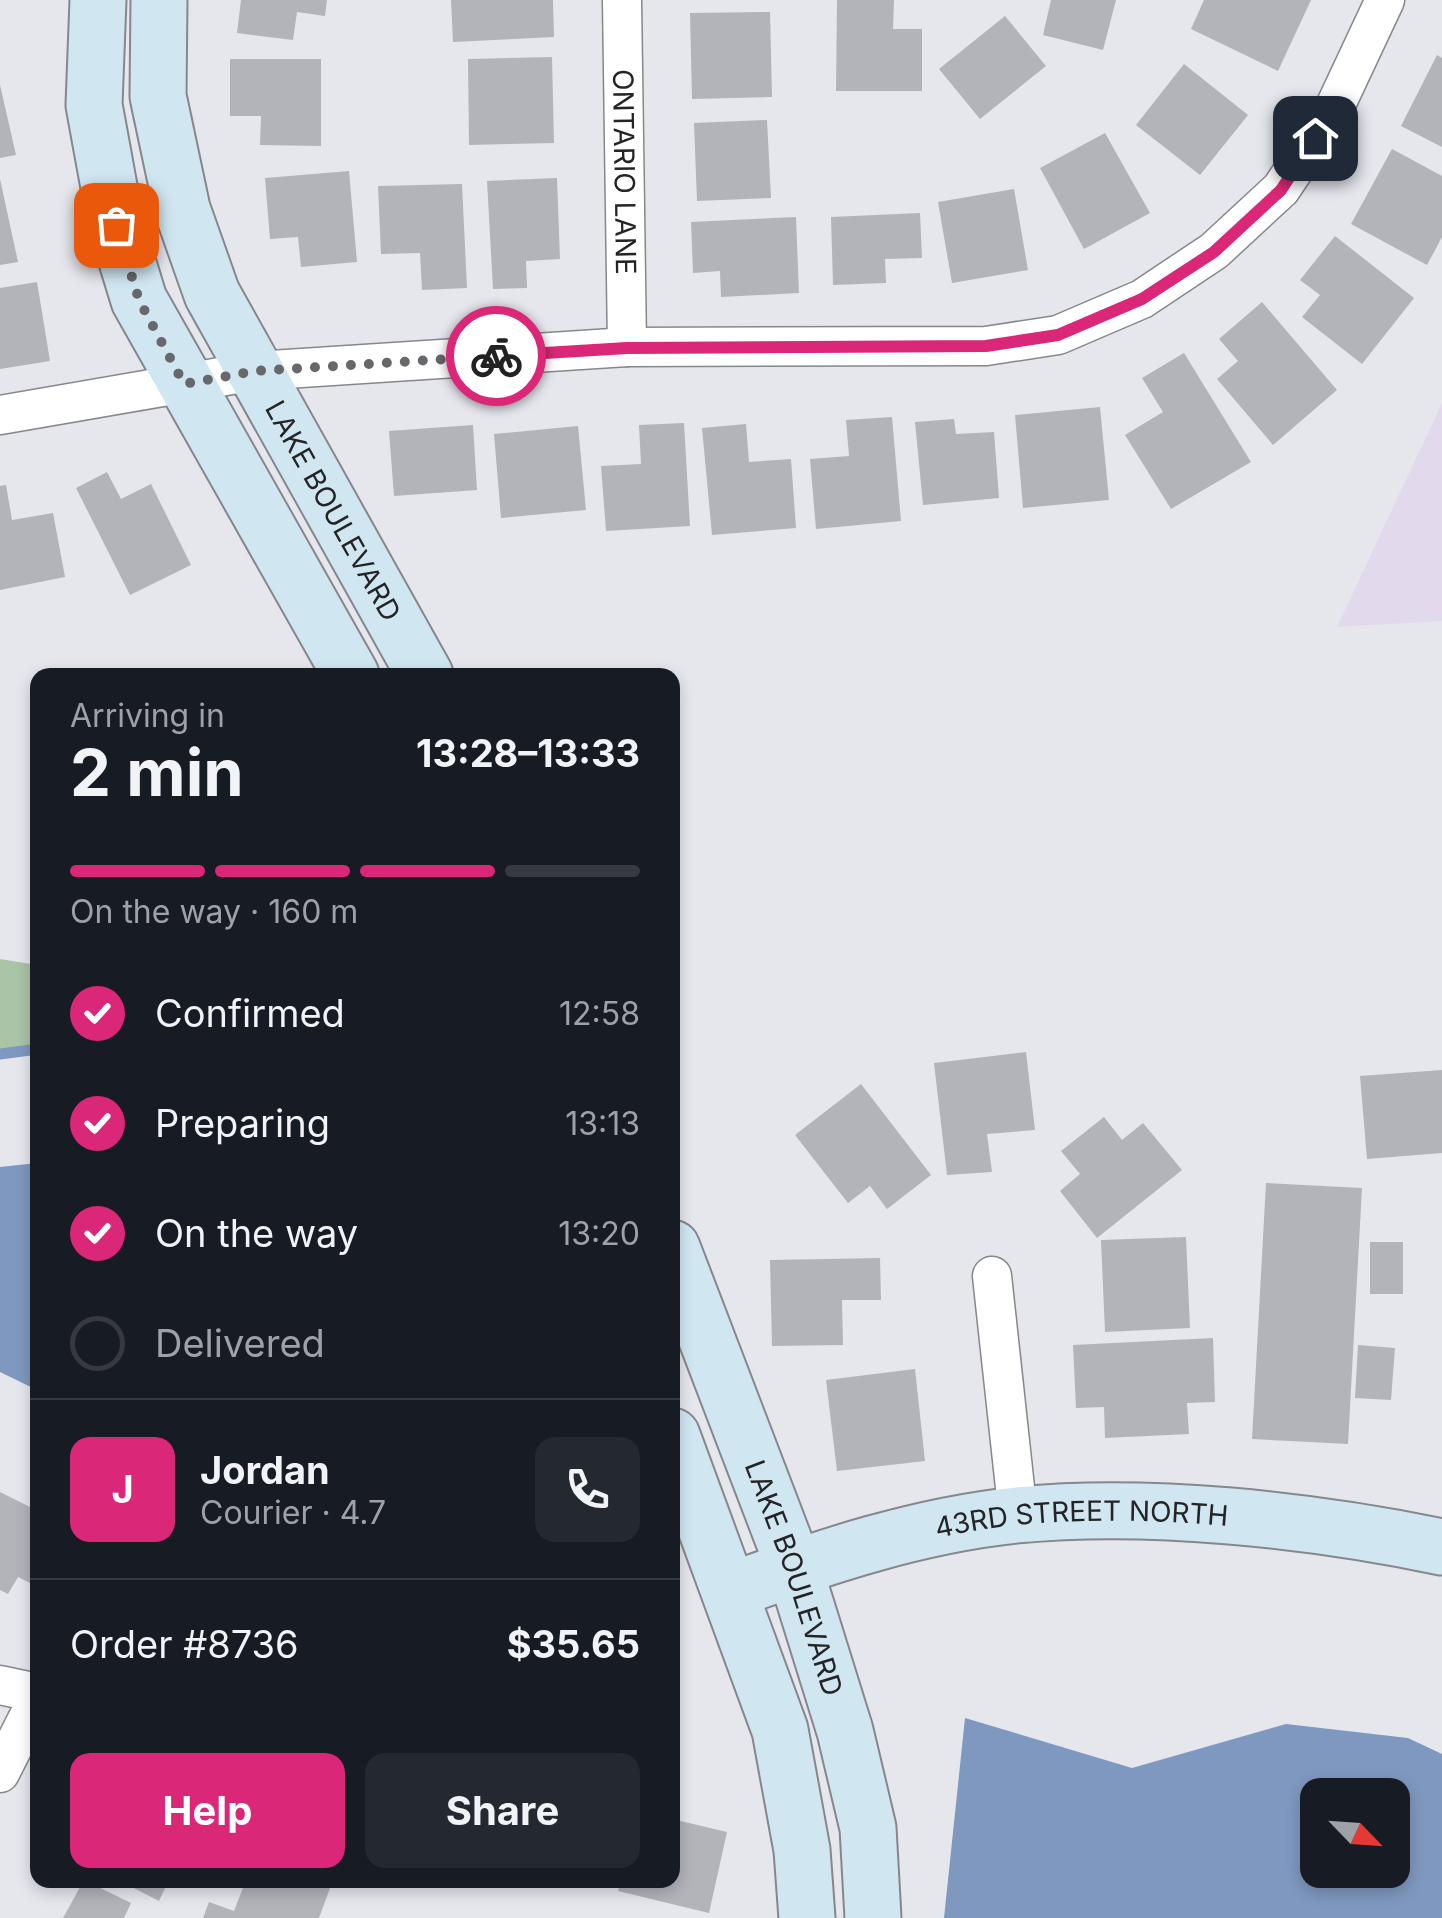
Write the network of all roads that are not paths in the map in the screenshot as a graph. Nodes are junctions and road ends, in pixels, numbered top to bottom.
1 (98, 0) edge
2 (159, 0) edge
3 (622, 0) edge
4 (1385, 0) edge
5 (627, 348) junction
6 (255, 371) junction
7 (184, 384) junction
8 (0, 415) edge
9 (346, 668) edge
10 (421, 668) edge
11 (680, 1269) edge
12 (992, 1276) dead end
13 (680, 1457) edge
14 (1018, 1516) junction
15 (1442, 1547) edge
16 (794, 1567) junction
17 (730, 1591) junction
18 (0, 1686) edge
19 (30, 1694) edge
20 (30, 1712) edge
21 (0, 1773) edge
22 (807, 1918) edge
23 (873, 1918) edge

1 - 7 street
2 - 6 street, LAKE BOULEVARD
3 - 5 street, ONTARIO LANE
4 - 5 street
5 - 6 street
6 - 7 street
6 - 10 street, LAKE BOULEVARD
7 - 8 street
7 - 9 street
11 - 16 street, LAKE BOULEVARD
12 - 14 street
13 - 17 street
14 - 15 street, 43RD STREET NORTH
14 - 16 street, 43RD STREET NORTH
16 - 17 street, 43RD STREET NORTH
16 - 23 street, LAKE BOULEVARD
17 - 22 street
18 - 19 street
20 - 21 street

